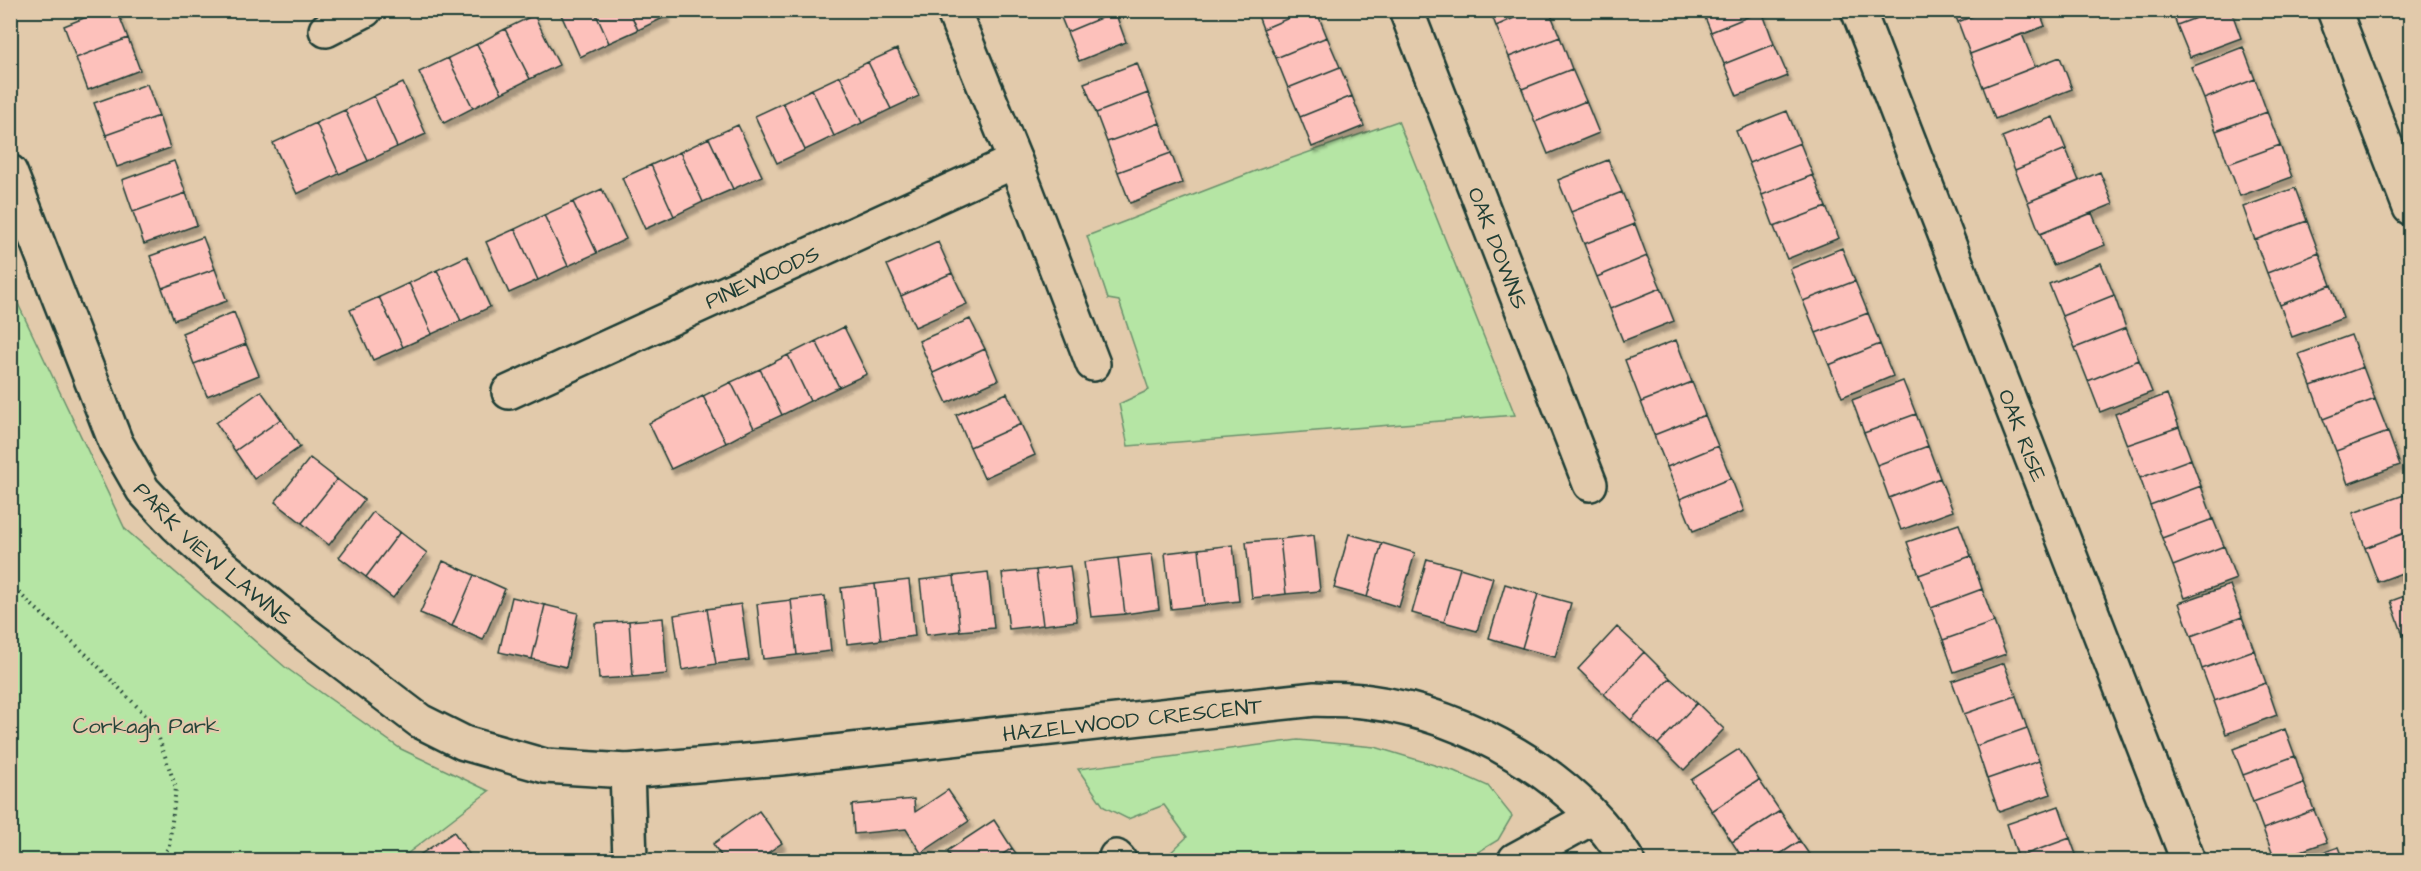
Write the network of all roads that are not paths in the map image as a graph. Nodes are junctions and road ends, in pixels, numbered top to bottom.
1 (365, 10) edge
2 (953, 10) edge
3 (1406, 10) edge
4 (1858, 10) edge
5 (2334, 10) edge
6 (326, 30) dead end
7 (1015, 161) junction
8 (10, 172) edge
9 (2410, 208) edge
10 (1093, 364) dead end
11 (509, 392) dead end
12 (1590, 484) dead end
13 (584, 768) joint
14 (627, 771) junction
15 (1593, 817) junction
16 (630, 861) edge
17 (1515, 861) edge
18 (1626, 861) edge
19 (2188, 861) edge

1 - 6 street
2 - 7 street
3 - 12 street, OAK DOWNS
4 - 19 street, OAK RISE
5 - 9 street
7 - 10 street
7 - 11 street, PINEWOODS
8 - 13 street, PARK VIEW LAWNS
13 - 14 street, HAZELWOOD CRESCENT
14 - 15 street, HAZELWOOD CRESCENT
14 - 16 street
15 - 17 street
15 - 18 street, HAZELWOOD CRESCENT

